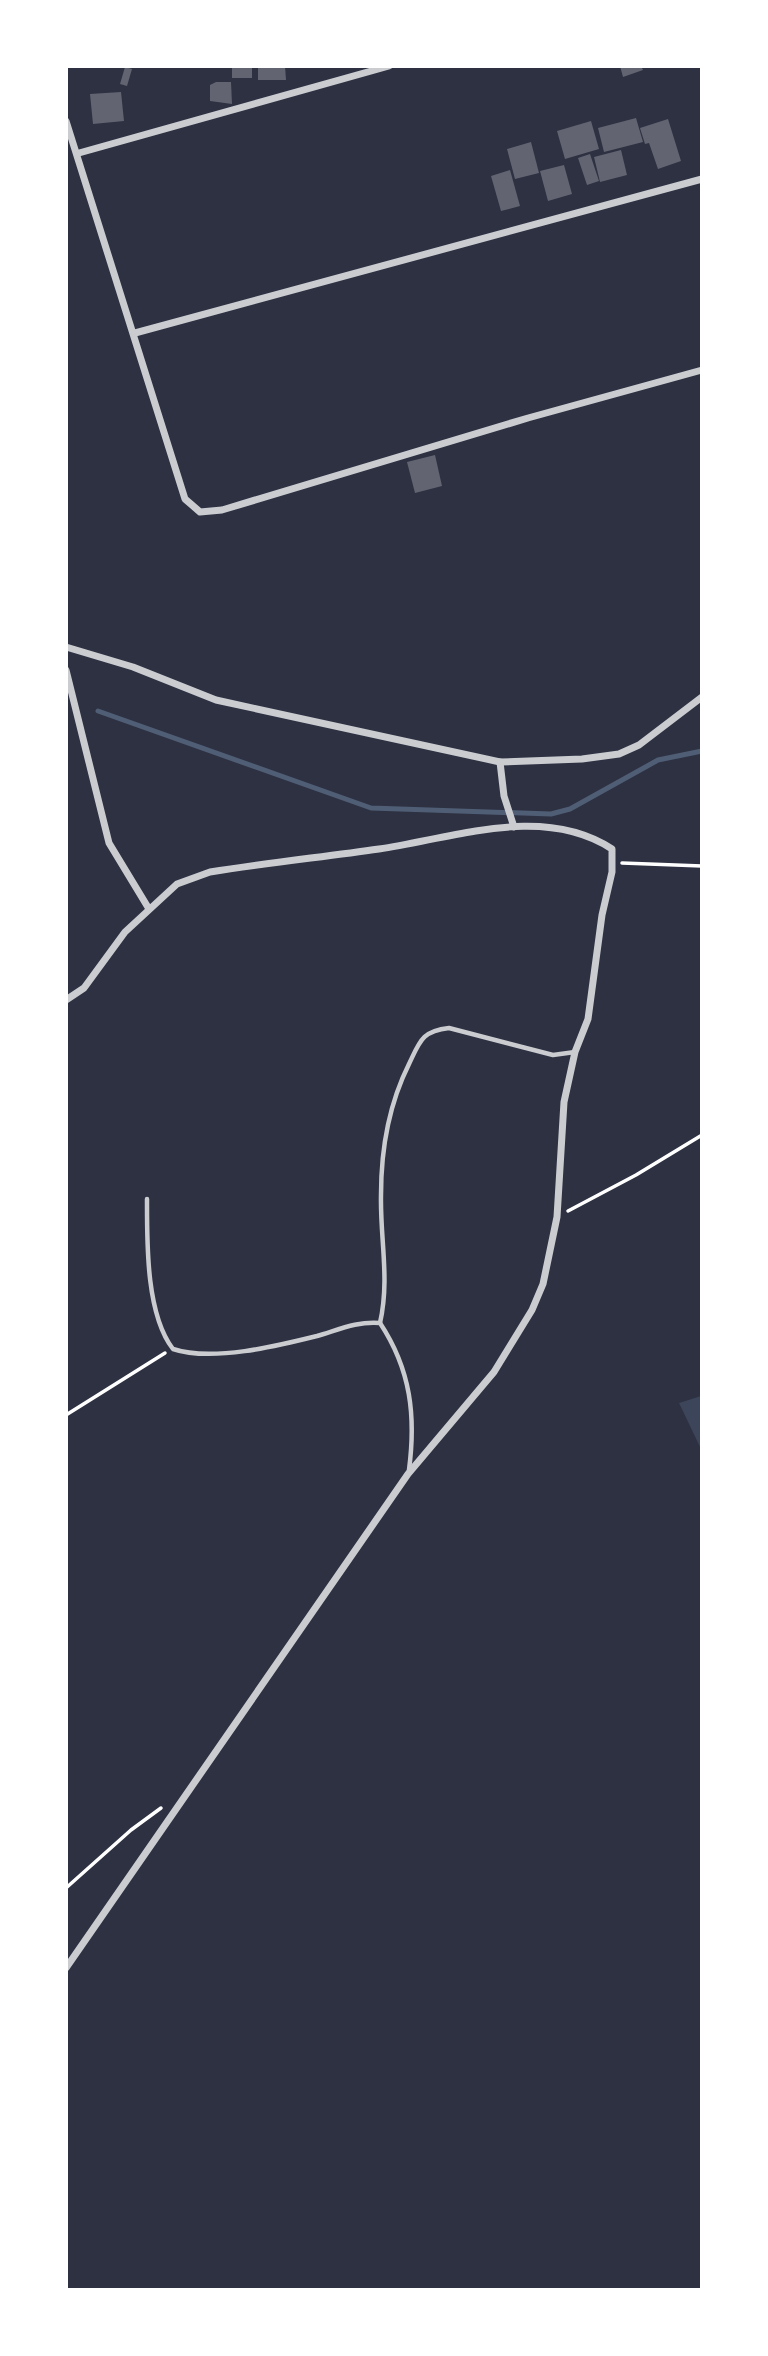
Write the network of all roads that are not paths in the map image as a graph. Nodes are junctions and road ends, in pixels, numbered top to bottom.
1 (389, 66) edge
2 (66, 121) edge
3 (79, 153) junction
4 (702, 179) edge
5 (135, 334) junction
6 (702, 370) edge
7 (66, 647) edge
8 (66, 670) edge
9 (702, 697) edge
10 (500, 762) junction
11 (512, 823) junction
12 (149, 909) junction
13 (66, 1000) edge
14 (575, 1052) junction
15 (147, 1199) dead end
16 (380, 1323) junction
17 (408, 1474) junction
18 (66, 1968) edge

1 - 3 street
2 - 3 street
3 - 5 street
4 - 5 street
5 - 6 street
7 - 10 street
8 - 12 street
9 - 10 street
10 - 11 street
11 - 12 street
11 - 14 street
12 - 13 street
14 - 16 lane
14 - 17 street
15 - 16 lane
16 - 17 lane
17 - 18 street

